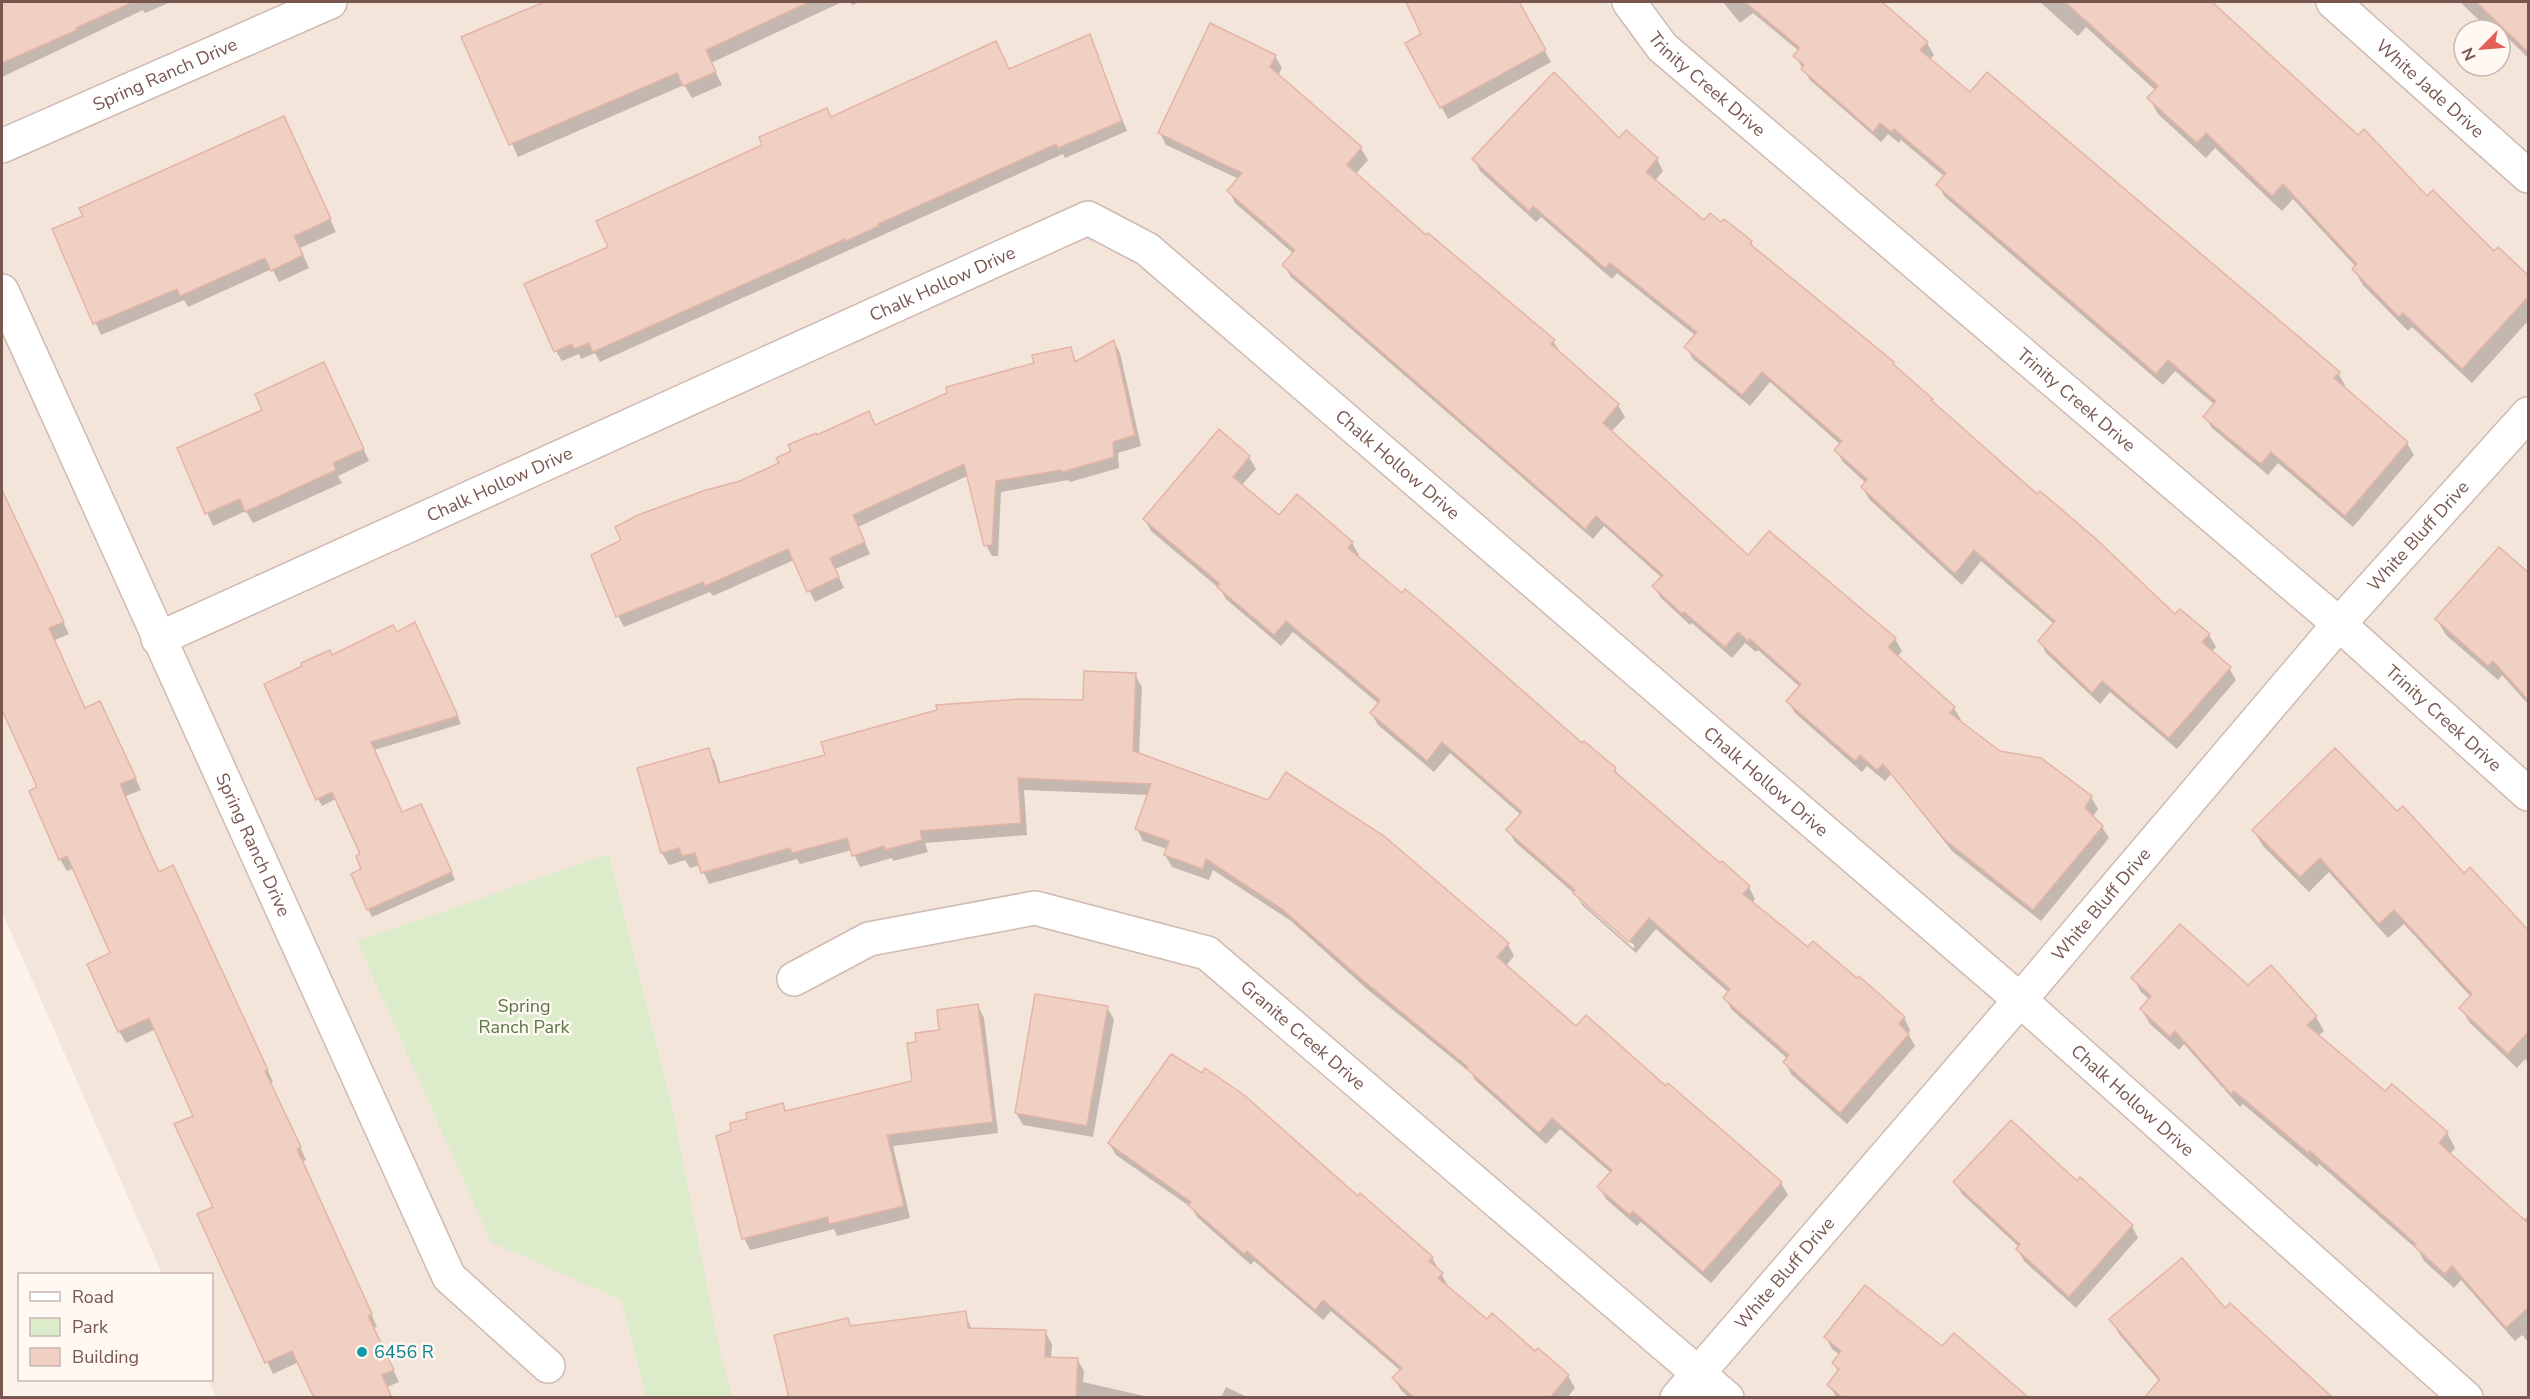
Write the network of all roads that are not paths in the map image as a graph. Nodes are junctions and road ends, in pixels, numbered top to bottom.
1 (330, 2) edge
2 (1629, 2) edge
3 (2333, 2) edge
4 (2, 146) edge
5 (2529, 176) edge
6 (2, 291) edge
7 (2529, 414) edge
8 (2339, 624) junction
9 (158, 639) junction
10 (2529, 794) edge
11 (794, 979) dead end
12 (2020, 1000) junction
13 (548, 1366) dead end
14 (1698, 1372) junction
15 (1677, 1398) edge
16 (1727, 1398) edge
17 (2466, 1398) edge

1 - 4 street, Spring Ranch Drive
2 - 8 street, Trinity Creek Drive
3 - 5 street, White Jade Drive
6 - 9 street, Spring Ranch Drive
7 - 8 street, White Bluff Drive
8 - 10 street, Trinity Creek Drive
8 - 12 street, White Bluff Drive
9 - 12 street, Chalk Hollow Drive
9 - 13 street, Spring Ranch Drive
11 - 14 street, Granite Creek Drive
12 - 14 street, White Bluff Drive
12 - 17 street, Chalk Hollow Drive
14 - 15 street, White Bluff Drive
14 - 16 street, Granite Creek Drive

